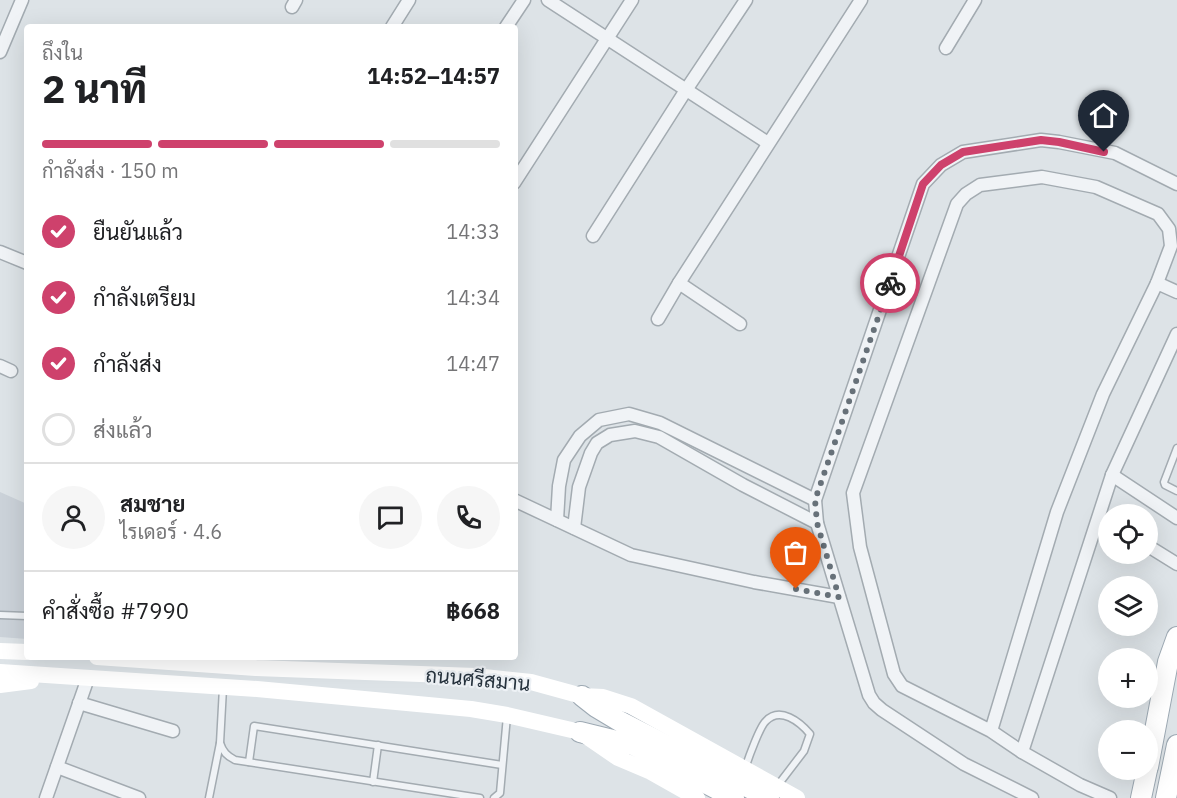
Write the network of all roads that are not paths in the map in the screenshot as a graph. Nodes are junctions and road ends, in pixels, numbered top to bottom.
1 (22, 0) edge
2 (409, 0) edge
3 (524, 0) edge
4 (548, 0) edge
5 (632, 0) edge
6 (746, 0) edge
7 (861, 0) edge
8 (975, 0) edge
9 (394, 24) edge
10 (508, 24) edge
11 (607, 39) junction
12 (946, 48) dead end
13 (0, 52) edge
14 (686, 90) junction
15 (768, 143) junction
16 (518, 177) edge
17 (1177, 184) edge
18 (593, 236) dead end
19 (0, 252) edge
20 (24, 262) edge
21 (679, 283) junction
22 (1157, 283) junction
23 (1177, 292) edge
24 (658, 320) dead end
25 (740, 324) dead end
26 (1177, 334) edge
27 (680, 433) junction
28 (673, 445) junction
29 (1177, 448) edge
30 (1112, 475) junction
31 (1177, 491) edge
32 (815, 500) junction
33 (518, 502) edge
34 (1106, 504) edge
35 (1177, 518) edge
36 (557, 520) junction
37 (817, 523) junction
38 (574, 528) junction
39 (1098, 533) edge
40 (1158, 552) edge
41 (1177, 564) edge
42 (839, 597) junction
43 (0, 615) edge
44 (24, 615) edge
45 (1177, 637) edge
46 (0, 651) edge
47 (24, 652) edge
48 (177, 660) edge
49 (257, 663) edge
50 (0, 672) edge
51 (65, 676) junction
52 (87, 678) junction
53 (0, 685) edge
54 (224, 687) junction
55 (582, 696) junction
56 (78, 703) junction
57 (507, 715) junction
58 (1157, 720) edge
59 (172, 731) dead end
60 (991, 731) junction
61 (580, 732) junction
62 (220, 743) junction
63 (378, 745) junction
64 (1177, 745) edge
65 (1022, 752) junction
66 (249, 762) junction
67 (502, 765) junction
68 (57, 767) junction
69 (744, 769) junction
70 (1145, 780) edge
71 (373, 782) junction
72 (772, 792) edge
73 (116, 794) edge
74 (46, 798) edge
75 (139, 798) edge
76 (209, 798) edge
77 (480, 798) edge
78 (495, 798) edge
79 (697, 798) edge
80 (734, 798) edge
81 (796, 798) edge
82 (1032, 798) edge
83 (1110, 798) edge
84 (1141, 798) edge
85 (1166, 798) edge

1 - 13 street
2 - 9 street
3 - 10 street
4 - 11 street
5 - 11 street
6 - 14 street
7 - 15 street
8 - 12 street
11 - 14 street
11 - 16 street
14 - 15 street
14 - 18 street
15 - 21 street
17 - 32 street
19 - 20 street
21 - 24 street
21 - 25 street
22 - 23 street
22 - 60 street
22 - 60 street
26 - 30 street
27 - 28 street
27 - 32 street
27 - 36 street
28 - 37 street
28 - 38 street
29 - 31 lane
30 - 34 street
30 - 35 street
32 - 37 street
33 - 36 street
36 - 38 street
37 - 42 street
38 - 42 street
39 - 65 street
40 - 41 street
42 - 82 street
43 - 44 lane
45 - 58 main road
46 - 47 main road
48 - 49 main road, ถนนศรีสมาน
49 - 55 main road, ถนนศรีสมาน
50 - 51 main road, ถนนศรีสมาน
51 - 52 main road, ถนนศรีสมาน
51 - 53 main road
52 - 54 main road, ถนนศรีสมาน
52 - 56 street
54 - 57 main road, ถนนศรีสมาน
54 - 62 lane
55 - 69 main road, ถนนศรีสมาน
55 - 72 main road
56 - 59 street
56 - 68 street
57 - 61 main road, ถนนศรีสมาน
57 - 67 lane
60 - 65 street
61 - 79 main road, ถนนศรีสมาน
61 - 80 main road
62 - 66 lane
62 - 76 lane
63 - 66 lane
63 - 67 lane
63 - 71 lane
64 - 85 main road
65 - 83 street
66 - 71 lane
67 - 78 lane
68 - 73 street
68 - 74 street
69 - 72 main road, ถนนศรีสมาน
69 - 72 lane
70 - 84 main road
71 - 77 lane
72 - 81 main road, ถนนศรีสมาน
73 - 75 street

